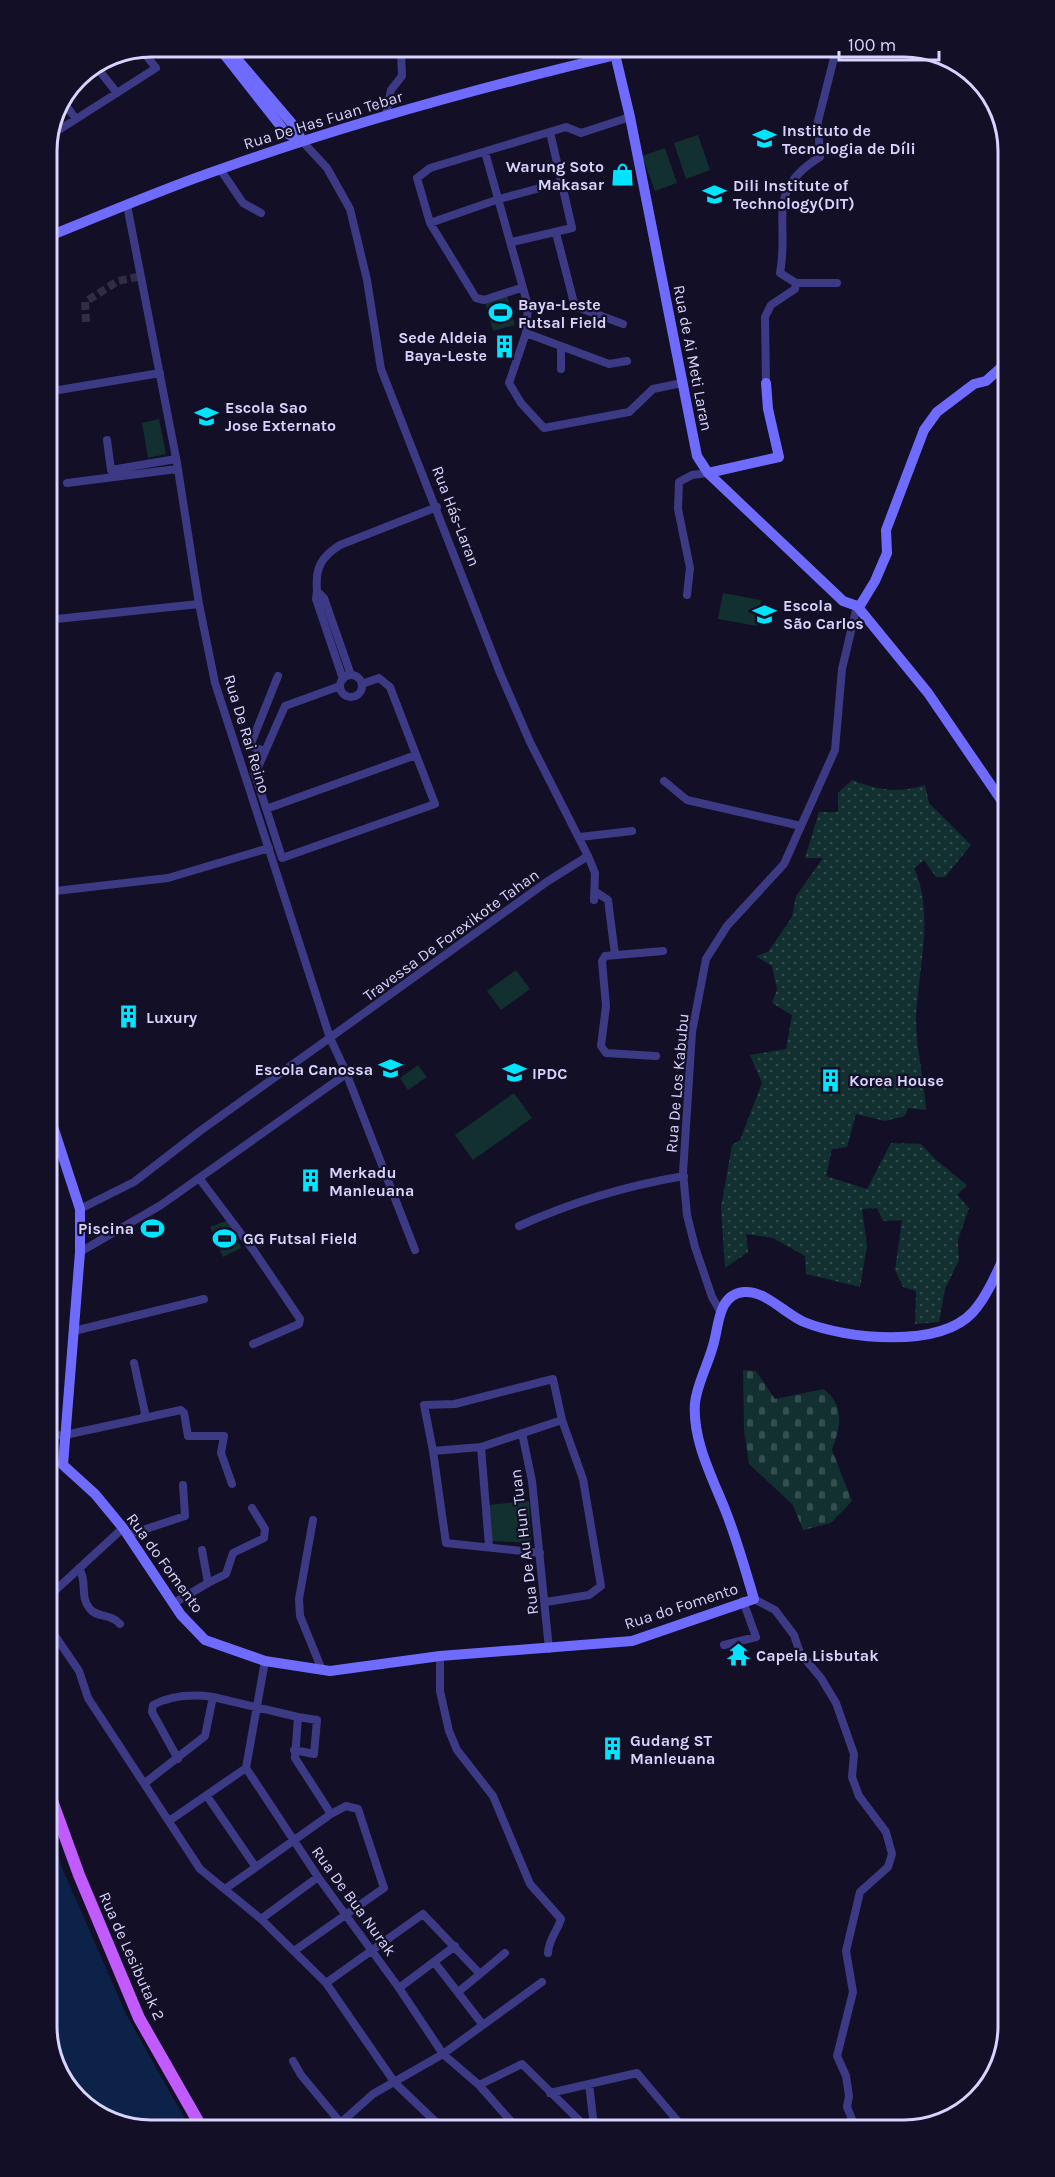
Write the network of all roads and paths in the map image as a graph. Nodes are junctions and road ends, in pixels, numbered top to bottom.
1 (148, 57) edge
2 (226, 57) edge
3 (235, 57) edge
4 (401, 57) edge
5 (597, 57) edge
6 (616, 57) edge
7 (834, 57) edge
8 (101, 72) edge
9 (117, 93) junction
10 (68, 108) edge
11 (386, 115) junction
12 (630, 117) junction
13 (76, 118) junction
14 (60, 129) edge
15 (550, 132) junction
16 (302, 141) junction
17 (485, 152) junction
18 (220, 169) junction
19 (562, 182) junction
20 (499, 199) junction
21 (127, 206) junction
22 (261, 213) dead end
23 (430, 223) junction
24 (57, 233) edge
25 (556, 233) junction
26 (512, 242) junction
27 (796, 283) junction
28 (837, 283) dead end
29 (521, 288) junction
30 (622, 324) dead end
31 (526, 333) junction
32 (561, 347) junction
33 (627, 361) dead end
34 (561, 369) dead end
35 (998, 370) edge
36 (160, 372) junction
37 (766, 383) joint
38 (682, 384) junction
39 (57, 390) edge
40 (108, 441) dead end
41 (176, 459) junction
42 (177, 468) junction
43 (708, 473) junction
44 (68, 483) dead end
45 (437, 507) junction
46 (317, 591) junction
47 (687, 595) dead end
48 (199, 604) junction
49 (857, 606) junction
50 (57, 619) edge
51 (351, 675) junction
52 (278, 676) dead end
53 (341, 683) junction
54 (362, 684) junction
55 (265, 751) junction
56 (416, 755) junction
57 (664, 781) dead end
58 (998, 795) edge
59 (266, 809) junction
60 (801, 826) junction
61 (632, 831) dead end
62 (580, 837) junction
63 (268, 848) junction
64 (588, 856) junction
65 (57, 891) edge
66 (663, 951) dead end
67 (615, 955) junction
68 (330, 1038) junction
69 (656, 1056) dead end
70 (346, 1074) junction
71 (57, 1139) edge
72 (684, 1176) junction
73 (199, 1178) junction
74 (80, 1209) junction
75 (519, 1226) dead end
76 (415, 1250) dead end
77 (80, 1252) junction
78 (998, 1269) edge
79 (204, 1299) dead end
80 (720, 1311) junction
81 (74, 1331) junction
82 (253, 1344) dead end
83 (134, 1364) dead end
84 (143, 1418) junction
85 (562, 1420) junction
86 (522, 1433) junction
87 (57, 1435) edge
88 (65, 1435) junction
89 (481, 1447) junction
90 (433, 1451) junction
91 (232, 1484) dead end
92 (183, 1485) dead end
93 (252, 1508) dead end
94 (313, 1520) dead end
95 (125, 1532) junction
96 (489, 1546) junction
97 (202, 1550) dead end
98 (540, 1553) junction
99 (79, 1568) junction
100 (208, 1582) junction
101 (57, 1588) edge
102 (749, 1600) junction
103 (546, 1602) junction
104 (174, 1603) junction
105 (120, 1623) dead end
106 (57, 1640) edge
107 (724, 1645) dead end
108 (549, 1649) junction
109 (440, 1656) junction
110 (265, 1661) junction
111 (322, 1670) junction
112 (213, 1697) junction
113 (256, 1708) junction
114 (298, 1717) junction
115 (294, 1750) junction
116 (178, 1759) junction
117 (246, 1768) junction
118 (145, 1783) junction
119 (207, 1796) junction
120 (331, 1814) junction
121 (57, 1816) edge
122 (169, 1821) junction
123 (294, 1839) junction
124 (255, 1866) junction
125 (318, 1877) junction
126 (225, 1889) junction
127 (345, 1915) junction
128 (261, 1919) junction
129 (455, 1946) junction
130 (371, 1950) junction
131 (294, 1951) junction
132 (505, 1953) dead end
133 (548, 1953) dead end
134 (435, 1963) junction
135 (480, 1974) junction
136 (542, 1982) dead end
137 (326, 1983) junction
138 (399, 1988) junction
139 (458, 1992) junction
140 (483, 2025) junction
141 (443, 2054) junction
142 (293, 2061) dead end
143 (395, 2082) junction
144 (589, 2084) junction
145 (479, 2085) junction
146 (549, 2093) junction
147 (197, 2120) edge
148 (334, 2120) edge
149 (344, 2120) edge
150 (434, 2120) edge
151 (510, 2120) edge
152 (578, 2120) edge
153 (593, 2120) edge
154 (677, 2120) edge
155 (852, 2120) edge

1 - 9 street
2 - 16 street, Rua Hás-Laran
3 - 16 street, Rua Hás-Laran
4 - 11 street
5 - 11 street, Rua De Has Fuan Tebar
6 - 12 street, Rua de Ai Meti Laran
7 - 27 street
8 - 9 street
9 - 13 street
10 - 13 street
11 - 16 street, Rua De Has Fuan Tebar
12 - 15 street
12 - 38 street, Rua de Ai Meti Laran
13 - 14 street
15 - 17 street
15 - 19 street
16 - 18 street, Rua De Has Fuan Tebar
16 - 45 street, Rua Hás-Laran
17 - 20 street
17 - 23 street
18 - 21 street, Rua De Has Fuan Tebar
18 - 22 street
19 - 20 street
19 - 25 street
20 - 23 street
20 - 26 street
21 - 24 street, Rua De Has Fuan Tebar
21 - 36 street, Rua De Rai Reino
23 - 29 street
25 - 26 street
25 - 30 street
26 - 29 street
27 - 28 street
27 - 37 street
29 - 31 street
31 - 32 street
31 - 38 street
32 - 33 street
32 - 34 street
35 - 49 street
36 - 39 street
36 - 41 street, Rua De Rai Reino
37 - 43 street
38 - 43 street, Rua de Ai Meti Laran
40 - 41 street
41 - 42 street, Rua De Rai Reino
42 - 44 street
42 - 48 street, Rua De Rai Reino
43 - 47 street
43 - 49 street, Rua de Ai Meti Laran
45 - 46 street
45 - 62 street, Rua Hás-Laran
46 - 51 street
46 - 53 street
48 - 50 street
48 - 63 street, Rua De Rai Reino
49 - 58 street, Rua de Ai Meti Laran
49 - 60 street, Rua De Los Kabubu
51 - 53 street
51 - 54 street
52 - 55 street
53 - 54 street
53 - 55 street
54 - 56 street
55 - 59 street
56 - 59 street
56 - 59 street
57 - 60 street
60 - 72 street, Rua De Los Kabubu
61 - 62 street
62 - 64 street, Rua Hás-Laran
63 - 65 street
63 - 68 street, Rua De Rai Reino
64 - 67 street, Rua Hás-Laran
64 - 68 street, Travessa De Forexikote Tahan
66 - 67 street
67 - 69 street
68 - 70 street, Rua De Rai Reino
68 - 74 street, Travessa De Forexikote Tahan
70 - 73 street
70 - 76 street, Rua De Rai Reino
71 - 74 street, Rua do Fomento
72 - 75 street
72 - 80 street, Rua De Los Kabubu
73 - 77 street
73 - 82 street
74 - 77 street, Rua do Fomento
77 - 81 street, Rua do Fomento
78 - 80 street
79 - 81 street
80 - 102 street
81 - 88 street, Rua do Fomento
83 - 84 street
84 - 88 street
84 - 91 street
85 - 86 street
85 - 90 street
85 - 103 street
86 - 89 street
86 - 98 street, Rua De Au Hun Tuan
87 - 88 street
88 - 95 street, Rua do Fomento
89 - 90 street
89 - 96 street
90 - 96 street
92 - 95 street
93 - 100 street
94 - 111 street
95 - 99 street
95 - 104 street, Rua do Fomento
96 - 98 street
97 - 100 street
98 - 103 street, Rua De Au Hun Tuan
99 - 101 street
99 - 105 street
100 - 104 street
102 - 107 street
102 - 108 street, Rua do Fomento
102 - 155 street
103 - 108 street, Rua De Au Hun Tuan
104 - 110 street, Rua do Fomento
106 - 118 street
108 - 109 street, Rua do Fomento
109 - 111 street, Rua do Fomento
109 - 133 street
110 - 111 street, Rua do Fomento
110 - 113 street
112 - 113 street
112 - 116 street
112 - 116 street
113 - 114 street
113 - 117 street
114 - 115 street
114 - 115 street
115 - 120 street
116 - 118 street
117 - 119 street
117 - 123 street, Rua De Bua Nurak
118 - 122 street
119 - 122 street
119 - 124 street
120 - 123 street
120 - 127 street
121 - 147 main road, Rua de Lesibutak 2
122 - 126 street
123 - 124 street
123 - 125 street, Rua De Bua Nurak
124 - 126 street
125 - 127 street, Rua De Bua Nurak
125 - 128 street
126 - 128 street
127 - 130 street, Rua De Bua Nurak
127 - 131 street
128 - 131 street
129 - 130 street
129 - 134 street
129 - 135 street
130 - 137 street
130 - 138 street, Rua De Bua Nurak
131 - 137 street
132 - 135 street
134 - 138 street
134 - 139 street
135 - 139 street
136 - 140 street
137 - 143 street
138 - 141 street, Rua De Bua Nurak
139 - 140 street
140 - 141 street
141 - 143 street
141 - 145 street, Rua De Bua Nurak
142 - 148 street
143 - 149 street
143 - 150 street
144 - 146 street
144 - 153 street
144 - 154 street
145 - 146 street
145 - 151 street, Rua De Bua Nurak
146 - 152 street

